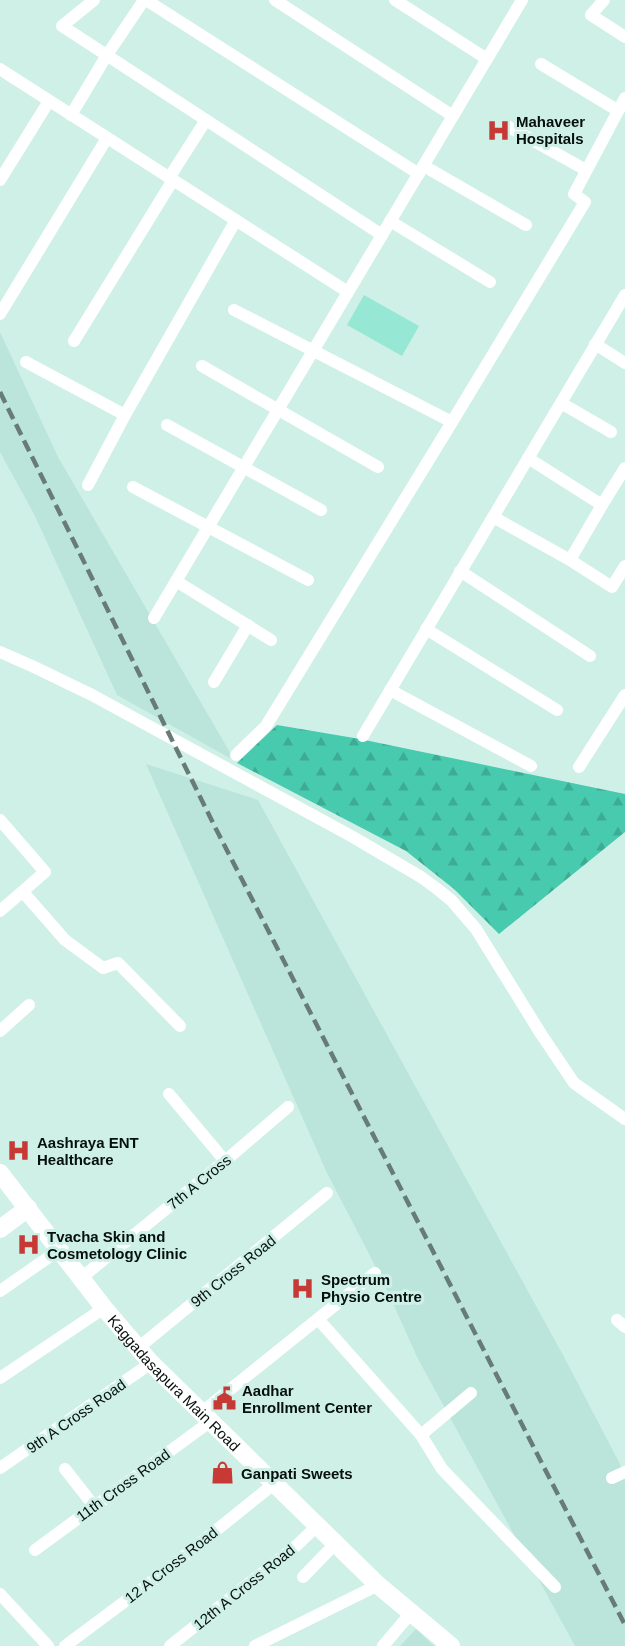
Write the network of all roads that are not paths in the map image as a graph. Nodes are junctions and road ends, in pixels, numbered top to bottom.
1 (94, 0) edge
2 (145, 0) edge
3 (275, 0) edge
4 (395, 0) edge
5 (522, 0) edge
6 (604, 0) edge
7 (625, 37) edge
8 (107, 56) junction
9 (487, 59) junction
10 (541, 64) dead end
11 (0, 69) edge
12 (625, 98) edge
13 (49, 101) junction
14 (617, 110) junction
15 (71, 115) junction
16 (453, 116) junction
17 (206, 120) junction
18 (507, 126) dead end
19 (107, 138) junction
20 (421, 170) junction
21 (586, 170) junction
22 (171, 179) junction
23 (0, 180) edge
24 (236, 220) junction
25 (390, 221) junction
26 (526, 225) dead end
27 (382, 235) junction
28 (490, 282) dead end
29 (348, 292) junction
30 (625, 295) edge
31 (234, 310) dead end
32 (0, 314) edge
33 (74, 341) dead end
34 (595, 344) junction
35 (313, 351) junction
36 (26, 362) dead end
37 (625, 363) edge
38 (202, 366) dead end
39 (561, 403) junction
40 (278, 410) junction
41 (125, 415) junction
42 (452, 422) junction
43 (167, 425) dead end
44 (611, 432) dead end
45 (528, 458) junction
46 (244, 467) junction
47 (378, 467) dead end
48 (625, 468) edge
49 (88, 485) dead end
50 (134, 487) dead end
51 (602, 505) junction
52 (321, 510) dead end
53 (493, 517) junction
54 (208, 527) junction
55 (570, 560) junction
56 (625, 566) edge
57 (460, 571) junction
58 (308, 580) dead end
59 (176, 581) junction
60 (154, 618) dead end
61 (248, 625) junction
62 (426, 628) junction
63 (271, 640) dead end
64 (0, 652) edge
65 (590, 656) dead end
66 (214, 682) dead end
67 (390, 690) junction
68 (625, 695) edge
69 (558, 711) dead end
70 (363, 736) dead end
71 (236, 755) dead end
72 (531, 766) dead end
73 (579, 766) dead end
74 (0, 820) edge
75 (23, 892) junction
76 (0, 911) edge
77 (28, 1005) dead end
78 (180, 1026) dead end
79 (0, 1031) edge
80 (169, 1094) dead end
81 (288, 1107) dead end
82 (625, 1119) edge
83 (225, 1161) junction
84 (0, 1173) edge
85 (327, 1193) dead end
86 (28, 1208) junction
87 (0, 1230) edge
88 (59, 1250) junction
89 (375, 1273) dead end
90 (81, 1278) junction
91 (0, 1291) edge
92 (104, 1308) junction
93 (318, 1318) junction
94 (138, 1348) junction
95 (152, 1363) junction
96 (0, 1378) edge
97 (471, 1393) dead end
98 (207, 1416) junction
99 (421, 1435) junction
100 (0, 1468) edge
101 (65, 1469) dead end
102 (625, 1472) edge
103 (612, 1478) dead end
104 (275, 1483) junction
105 (94, 1506) junction
106 (317, 1526) junction
107 (335, 1544) junction
108 (35, 1550) dead end
109 (303, 1576) dead end
110 (378, 1585) junction
111 (555, 1587) dead end
112 (3, 1603) edge
113 (411, 1613) junction
114 (48, 1646) edge
115 (65, 1646) edge
116 (170, 1646) edge
117 (255, 1646) edge
118 (382, 1646) edge
119 (451, 1646) edge

1 - 8 street
2 - 8 street
2 - 20 street
3 - 16 street
4 - 9 street
5 - 9 street
6 - 7 street
8 - 15 street
8 - 17 street
9 - 16 street
10 - 14 street
11 - 13 street
12 - 14 street
13 - 15 street
13 - 23 street
14 - 21 street
15 - 19 street
16 - 20 street
17 - 22 street
17 - 27 street
18 - 21 street
19 - 22 street
19 - 32 street
20 - 25 street
20 - 26 street
21 - 42 street
22 - 24 street
22 - 33 street
24 - 29 street
24 - 41 street
25 - 27 street
25 - 28 street
27 - 29 street
29 - 35 street
30 - 34 street
31 - 35 street
34 - 37 street
34 - 39 street
35 - 40 street
35 - 42 street
36 - 41 street
38 - 40 street
39 - 44 street
39 - 45 street
40 - 46 street
40 - 47 street
41 - 49 street
42 - 71 street
43 - 46 street
45 - 51 street
45 - 53 street
46 - 52 street
46 - 54 street
48 - 51 street
50 - 54 street
51 - 55 street
53 - 55 street
53 - 57 street
54 - 58 street
54 - 59 street
55 - 56 street
57 - 62 street
57 - 65 street
59 - 60 street
59 - 61 street
61 - 63 street
61 - 66 street
62 - 67 street
62 - 69 street
64 - 82 street
67 - 70 street
67 - 72 street
68 - 73 street
74 - 75 street
75 - 76 street
75 - 78 street
77 - 79 street
80 - 83 street
81 - 83 street, 7th A Cross
83 - 90 street, 7th A Cross
84 - 86 main road, Kaggadasapura Main Road
85 - 94 street, 9th Cross Road
86 - 87 main road
86 - 88 main road, Kaggadasapura Main Road
88 - 90 main road, Kaggadasapura Main Road
88 - 91 street
89 - 93 street, 11th Cross Road
90 - 92 main road, Kaggadasapura Main Road
92 - 94 main road, Kaggadasapura Main Road
92 - 96 street
93 - 98 street, 11th Cross Road
93 - 99 street
94 - 95 main road, Kaggadasapura Main Road
95 - 98 main road, Kaggadasapura Main Road
95 - 100 street, 9th A Cross Road
97 - 99 street
98 - 104 main road, Kaggadasapura Main Road
98 - 105 street, 11th Cross Road
99 - 111 street
101 - 105 street
102 - 103 street
104 - 106 main road, Kaggadasapura Main Road
104 - 115 street, 12 A Cross Road
105 - 108 street, 11th Cross Road
106 - 107 main road, Kaggadasapura Main Road
106 - 116 street, 12th A Cross Road
107 - 109 street
107 - 110 main road, Kaggadasapura Main Road
110 - 113 main road, Kaggadasapura Main Road
110 - 117 street
112 - 114 street
113 - 118 street
113 - 119 main road, Kaggadasapura Main Road

